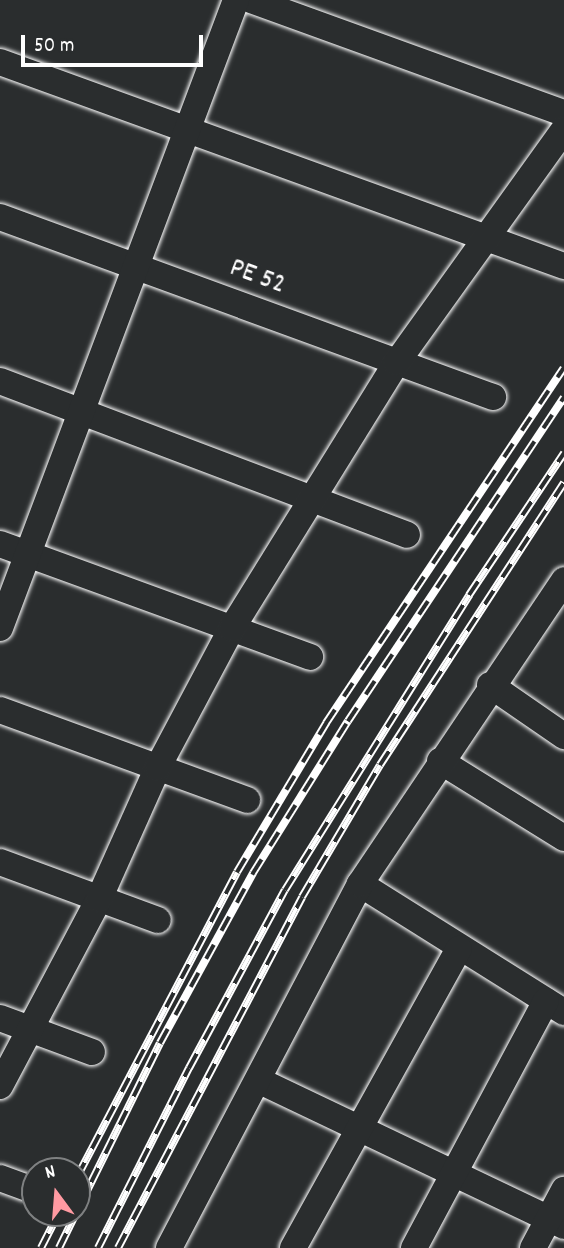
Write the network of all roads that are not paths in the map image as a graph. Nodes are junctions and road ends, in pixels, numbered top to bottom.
1 (236, 0) edge
2 (251, 0) edge
3 (0, 62) edge
4 (564, 113) edge
5 (188, 128) junction
6 (564, 131) edge
7 (0, 217) edge
8 (485, 237) junction
9 (564, 266) edge
10 (136, 267) junction
11 (397, 362) junction
12 (0, 381) edge
13 (493, 397) dead end
14 (82, 412) junction
15 (314, 500) junction
16 (407, 535) dead end
17 (0, 544) edge
18 (28, 554) junction
19 (561, 591) edge
20 (0, 628) edge
21 (232, 628) junction
22 (310, 657) dead end
23 (491, 685) junction
24 (0, 710) edge
25 (564, 736) edge
26 (439, 761) junction
27 (158, 767) junction
28 (247, 800) dead end
29 (564, 838) edge
30 (0, 862) edge
31 (360, 884) junction
32 (99, 899) junction
33 (158, 920) dead end
34 (459, 949) junction
35 (555, 1007) edge
36 (0, 1018) edge
37 (28, 1028) junction
38 (92, 1052) dead end
39 (258, 1080) junction
40 (0, 1086) edge
41 (358, 1127) junction
42 (454, 1173) junction
43 (0, 1178) edge
44 (21, 1186) edge
45 (564, 1190) edge
46 (556, 1222) edge
47 (169, 1248) edge
48 (293, 1248) edge
49 (414, 1248) edge
50 (533, 1248) edge

1 - 5 street
2 - 4 street
3 - 5 street
5 - 8 street
5 - 10 street
6 - 8 street
7 - 10 street, PE 52
8 - 9 street
8 - 11 street
10 - 11 street, PE 52
10 - 14 street
11 - 13 street, PE 52
11 - 15 street
12 - 14 street
14 - 15 street
14 - 18 street
15 - 16 street
15 - 21 street
17 - 18 street
18 - 20 street
18 - 21 street
19 - 23 street
21 - 22 street
21 - 27 street
23 - 25 street
23 - 26 street
24 - 27 street
26 - 29 street
26 - 31 street
27 - 28 street
27 - 32 street
30 - 32 street
31 - 34 street
31 - 39 street
32 - 33 street
32 - 37 street
34 - 35 street
34 - 41 street
35 - 42 street
36 - 37 street
37 - 38 street
37 - 40 street
39 - 41 street
39 - 47 street
41 - 42 street
41 - 48 street
42 - 46 street
42 - 49 street
43 - 44 street
45 - 46 street
46 - 50 street

